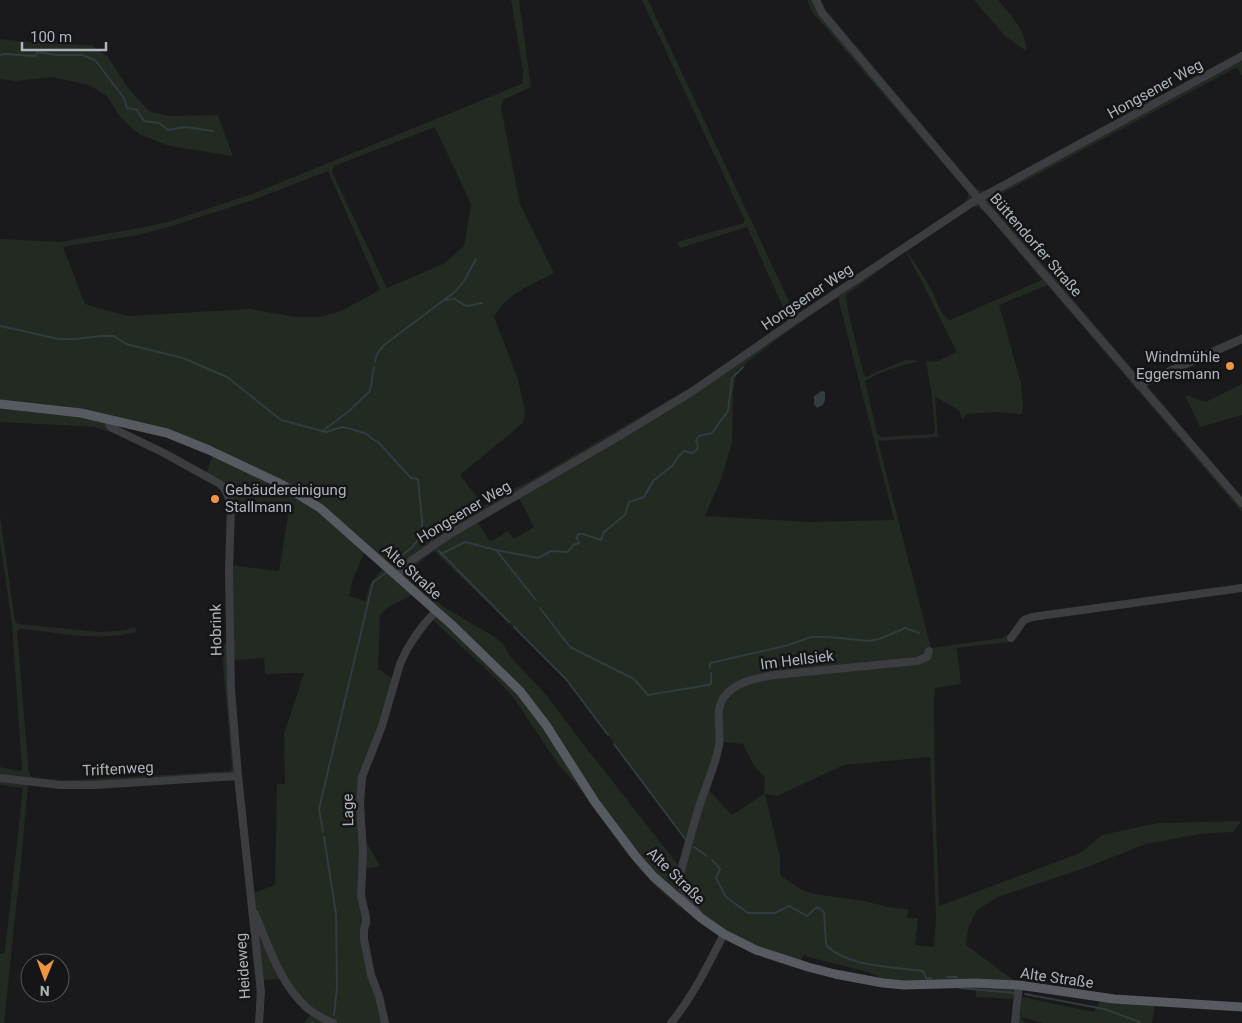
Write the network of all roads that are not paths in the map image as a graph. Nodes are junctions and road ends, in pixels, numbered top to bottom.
1 (816, 0) edge
2 (1242, 56) edge
3 (979, 199) junction
4 (1242, 339) edge
5 (1139, 385) junction
6 (0, 404) edge
7 (110, 420) junction
8 (1242, 503) edge
9 (397, 576) junction
10 (1242, 588) edge
11 (436, 611) junction
12 (1011, 638) dead end
13 (929, 651) dead end
14 (238, 776) junction
15 (0, 778) edge
16 (708, 780) joint
17 (252, 908) junction
18 (701, 918) junction
19 (724, 934) junction
20 (1019, 985) junction
21 (1242, 1007) edge
22 (259, 1023) edge
23 (333, 1023) edge
24 (385, 1023) edge
25 (671, 1023) edge
26 (1015, 1023) edge

1 - 3 street, Büttendorfer Straße
2 - 3 street, Hongsener Weg
3 - 5 street, Büttendorfer Straße
3 - 9 street, Hongsener Weg
4 - 5 street
5 - 8 street, Büttendorfer Straße
6 - 7 main road, Alte Straße
7 - 9 main road, Alte Straße
7 - 14 street, Hobrink
9 - 11 main road, Alte Straße
10 - 12 street
11 - 18 main road, Alte Straße
11 - 24 street, Lage
13 - 16 street, Im Hellsiek
14 - 15 street, Triftenweg
14 - 17 street, Hobrink
16 - 18 street, Alte Straße
17 - 22 street, Heideweg
17 - 23 street
18 - 19 main road, Alte Straße
19 - 20 main road, Alte Straße
19 - 25 street
20 - 21 main road, Alte Straße
20 - 26 street

